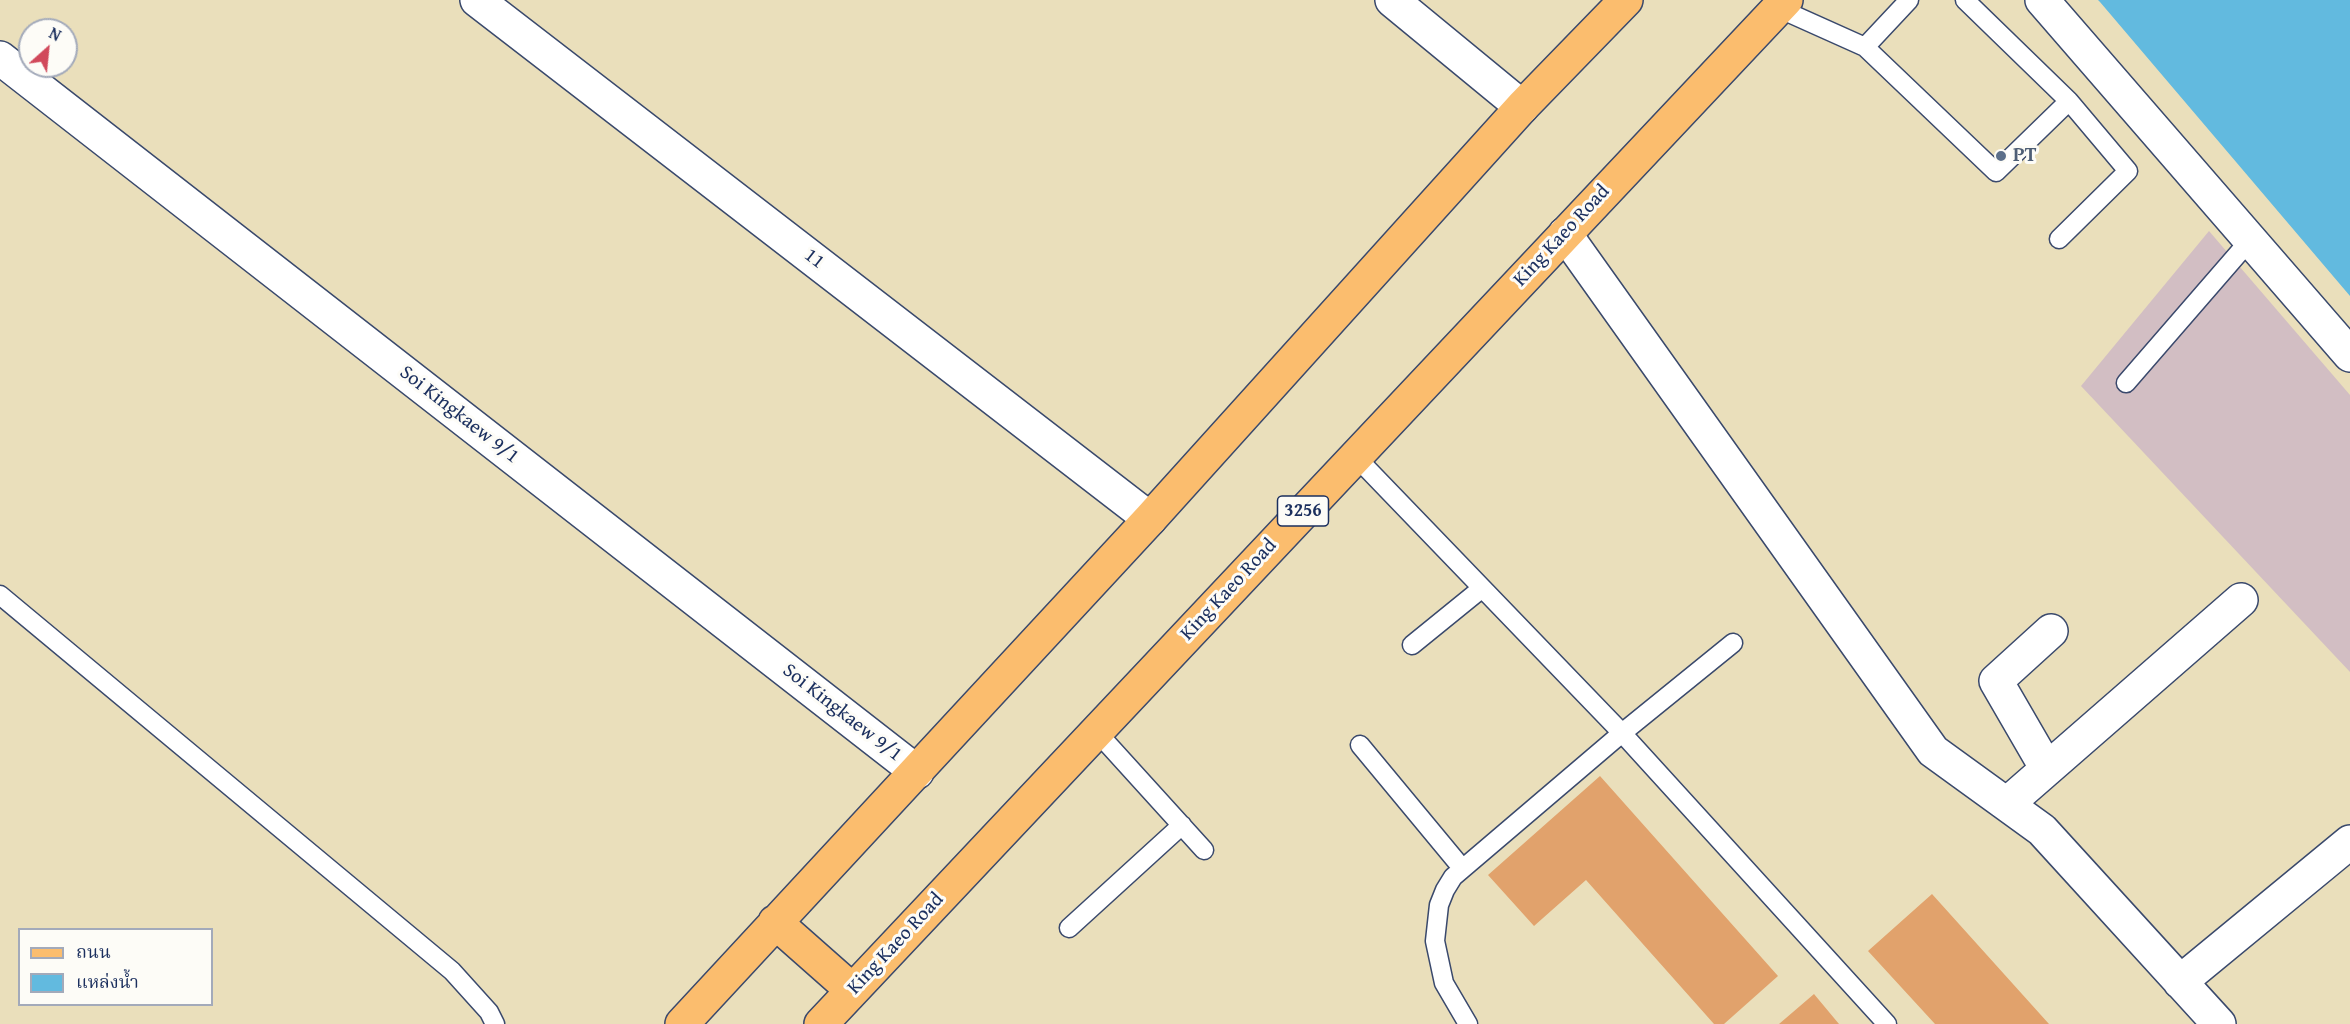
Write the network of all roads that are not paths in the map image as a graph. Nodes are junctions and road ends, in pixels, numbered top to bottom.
1 (477, 0) edge
2 (1392, 0) edge
3 (1626, 0) edge
4 (1908, 0) edge
5 (1965, 0) edge
6 (2042, 0) edge
7 (1782, 4) edge
8 (1865, 47) junction
9 (0, 58) edge
10 (2069, 101) junction
11 (1522, 107) junction
12 (1565, 234) junction
13 (2059, 239) dead end
14 (2250, 240) junction
15 (2350, 355) edge
16 (2126, 382) dead end
17 (1355, 456) junction
18 (1150, 519) junction
19 (1481, 589) junction
20 (0, 596) edge
21 (2241, 600) dead end
22 (2051, 631) dead end
23 (1733, 643) dead end
24 (1412, 645) dead end
25 (1096, 731) junction
26 (1622, 734) junction
27 (1360, 745) dead end
28 (2047, 769) junction
29 (917, 772) junction
30 (2007, 804) junction
31 (1182, 825) junction
32 (2350, 842) edge
33 (1204, 850) dead end
34 (1462, 868) junction
35 (775, 922) junction
36 (1069, 928) dead end
37 (2180, 982) junction
38 (852, 990) junction
39 (495, 1024) edge
40 (682, 1024) edge
41 (821, 1024) edge
42 (1468, 1024) edge
43 (1887, 1024) edge
44 (2219, 1024) edge

1 - 18 street, 11
2 - 11 street
3 - 11 main road
4 - 8 lane
5 - 10 lane
6 - 14 street
7 - 8 lane
7 - 12 main road, King Kaeo Road / 3256
8 - 10 lane
9 - 29 street, Soi Kingkaew 9/1
10 - 13 lane
11 - 18 main road
12 - 17 main road, King Kaeo Road / 3256
12 - 30 street
14 - 15 street
14 - 16 lane
17 - 19 lane
17 - 25 main road, King Kaeo Road / 3256
18 - 29 main road
19 - 24 lane
19 - 26 lane
20 - 39 lane
21 - 28 street
22 - 28 street
23 - 26 lane
25 - 31 lane
25 - 38 main road, King Kaeo Road / 3256
26 - 34 lane
26 - 43 lane
27 - 34 lane
28 - 30 street
29 - 35 main road
30 - 37 street
31 - 33 lane
31 - 36 lane
32 - 37 street
34 - 42 lane
35 - 38 main road
35 - 40 main road
37 - 44 street
38 - 41 main road, King Kaeo Road / 3256

